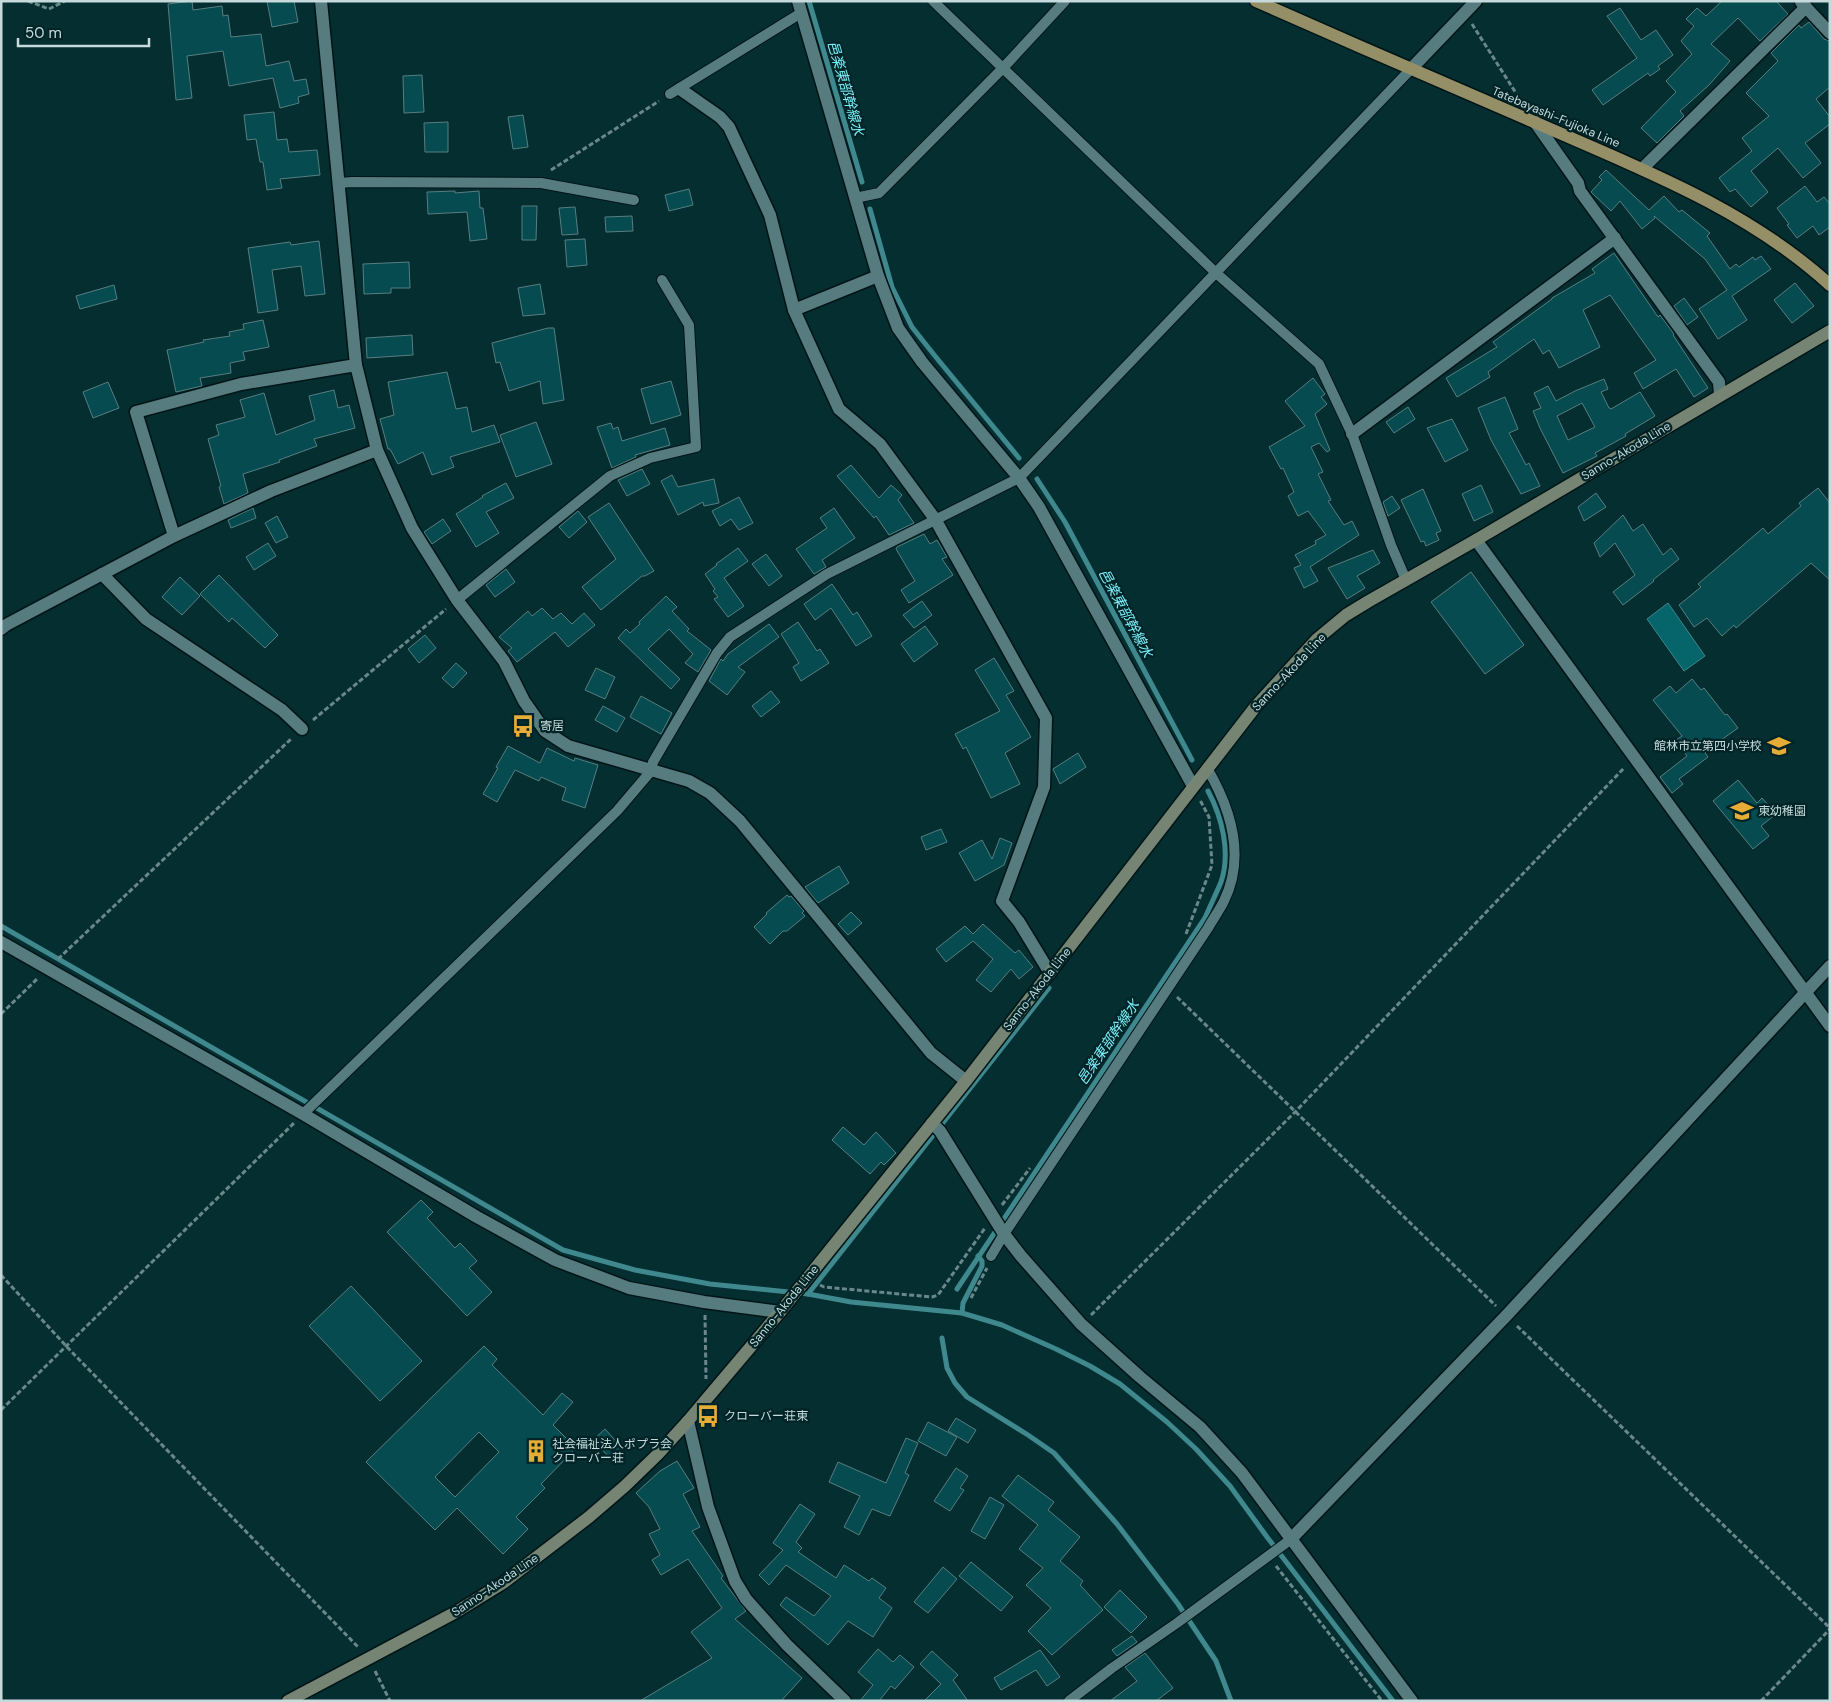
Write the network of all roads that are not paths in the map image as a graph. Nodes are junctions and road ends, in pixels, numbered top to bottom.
1 (321, 1) edge
2 (932, 1) edge
3 (1065, 1) edge
4 (1256, 1) edge
5 (1476, 1) edge
6 (1803, 4) edge
7 (799, 7) edge
8 (1830, 33) edge
9 (1003, 68) junction
10 (1410, 69) junction
11 (675, 92) joint
12 (1535, 122) junction
13 (1642, 169) junction
14 (339, 183) junction
15 (855, 198) junction
16 (634, 200) dead end
17 (1615, 238) junction
18 (1215, 272) junction
19 (878, 276) junction
20 (662, 280) dead end
21 (1830, 285) edge
22 (794, 310) junction
23 (1830, 330) edge
24 (356, 365) junction
25 (1720, 395) junction
26 (1352, 434) junction
27 (377, 450) junction
28 (1019, 478) junction
29 (935, 519) junction
30 (174, 536) junction
31 (1476, 540) junction
32 (102, 574) junction
33 (1406, 580) junction
34 (457, 600) junction
35 (3, 625) edge
36 (302, 729) road end
37 (1207, 768) junction
38 (651, 771) junction
39 (1193, 786) junction
40 (1, 942) edge
41 (1830, 966) edge
42 (1050, 972) junction
43 (1805, 991) junction
44 (1830, 1026) edge
45 (966, 1081) junction
46 (303, 1114) junction
47 (932, 1123) junction
48 (1004, 1233) junction
49 (991, 1256) road end
50 (780, 1312) junction
51 (688, 1421) junction
52 (1290, 1540) junction
53 (288, 1701) edge
54 (846, 1701) edge
55 (1069, 1701) edge
56 (1412, 1701) edge

1 - 14 street
2 - 9 lane
3 - 9 lane
4 - 10 main road, Tatebayashi-Fujioka Line
5 - 10 street
6 - 8 street
6 - 13 street
7 - 11 lane
7 - 15 street
9 - 15 lane
9 - 18 lane
10 - 12 main road, Tatebayashi-Fujioka Line
10 - 18 lane
11 - 22 street
12 - 13 main road, Tatebayashi-Fujioka Line
12 - 17 street
13 - 21 main road, Tatebayashi-Fujioka Line
14 - 16 lane
14 - 24 street
15 - 19 street
17 - 25 street
17 - 26 street
18 - 26 lane
18 - 28 lane
19 - 22 street
19 - 28 street
20 - 34 lane
22 - 29 street
23 - 25 main road, Sanno-Akoda Line
24 - 27 street
24 - 30 street
25 - 31 main road, Sanno-Akoda Line
26 - 33 lane
27 - 30 street
27 - 34 street
28 - 29 lane
28 - 39 street
29 - 38 lane
29 - 42 street
30 - 32 street
31 - 33 main road, Sanno-Akoda Line
31 - 43 street
32 - 35 street
32 - 36 street
33 - 37 main road, Sanno-Akoda Line
34 - 38 street
37 - 39 main road, Sanno-Akoda Line
37 - 48 lane
38 - 45 street
38 - 46 lane
39 - 42 main road, Sanno-Akoda Line
40 - 46 street
41 - 43 street
42 - 45 main road, Sanno-Akoda Line
43 - 44 street
43 - 52 street
45 - 47 main road, Sanno-Akoda Line
46 - 50 street
47 - 48 street
47 - 50 main road, Sanno-Akoda Line
48 - 49 lane
48 - 52 street
50 - 51 main road, Sanno-Akoda Line
51 - 53 main road, Sanno-Akoda Line
51 - 54 street
52 - 55 lane
52 - 56 street

